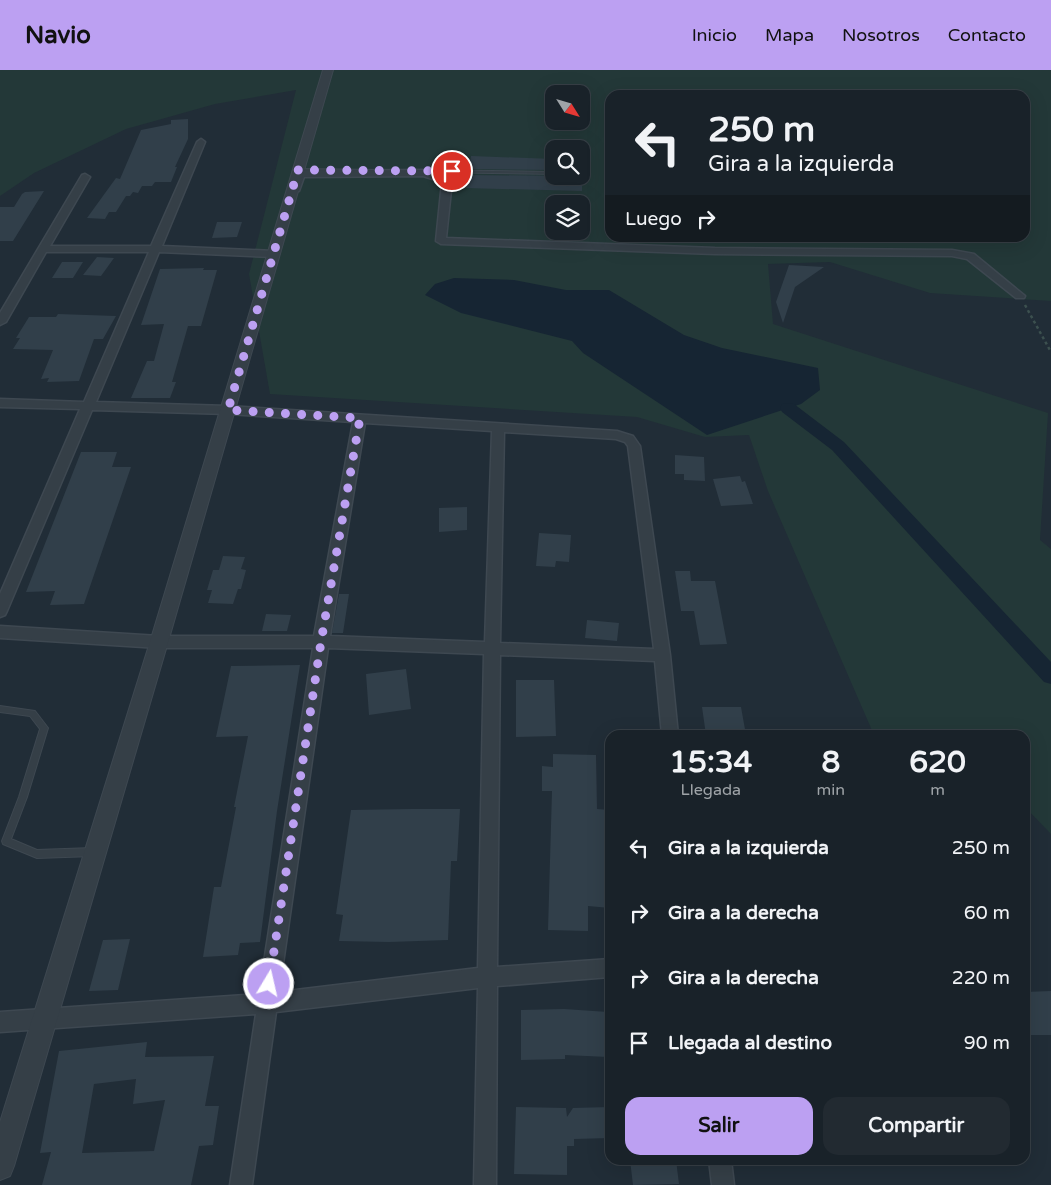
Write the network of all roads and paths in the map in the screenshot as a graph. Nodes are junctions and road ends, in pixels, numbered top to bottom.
1 (328, 70) edge
2 (201, 142) dead end
3 (298, 170) junction
4 (545, 173) edge
5 (85, 177) dead end
6 (42, 249) junction
7 (156, 249) junction
8 (274, 254) junction
9 (264, 288) junction
10 (1020, 296) joint
11 (0, 322) edge
12 (1051, 352) edge
13 (0, 403) edge
14 (88, 406) junction
15 (228, 410) junction
16 (360, 418) junction
17 (498, 428) junction
18 (0, 611) edge
19 (0, 632) edge
20 (160, 642) junction
21 (321, 642) junction
22 (492, 648) junction
23 (662, 655) junction
24 (0, 709) edge
25 (670, 730) edge
26 (95, 852) junction
27 (605, 968) edge
28 (487, 977) junction
29 (266, 1004) junction
30 (43, 1019) junction
31 (0, 1022) edge
32 (721, 1165) edge
33 (0, 1166) edge
34 (241, 1185) edge
35 (485, 1185) edge
36 (723, 1185) edge

1 - 3 street
2 - 7 street
3 - 4 lane
3 - 8 street
5 - 6 street
6 - 7 street
6 - 11 street
7 - 8 street
7 - 14 street
8 - 9 street
9 - 10 street
9 - 15 street
10 - 12 path
13 - 14 street
14 - 15 street
14 - 18 street
15 - 16 street
15 - 20 street
16 - 17 street
16 - 21 street
17 - 22 street
17 - 23 street
19 - 20 street
20 - 21 street
20 - 26 street
21 - 22 street
21 - 29 street
22 - 23 street
22 - 28 street
23 - 25 street
24 - 26 lane
26 - 30 street
27 - 28 street
28 - 29 street
28 - 35 street
29 - 30 street
29 - 34 street
30 - 31 street
30 - 33 street
32 - 36 street

